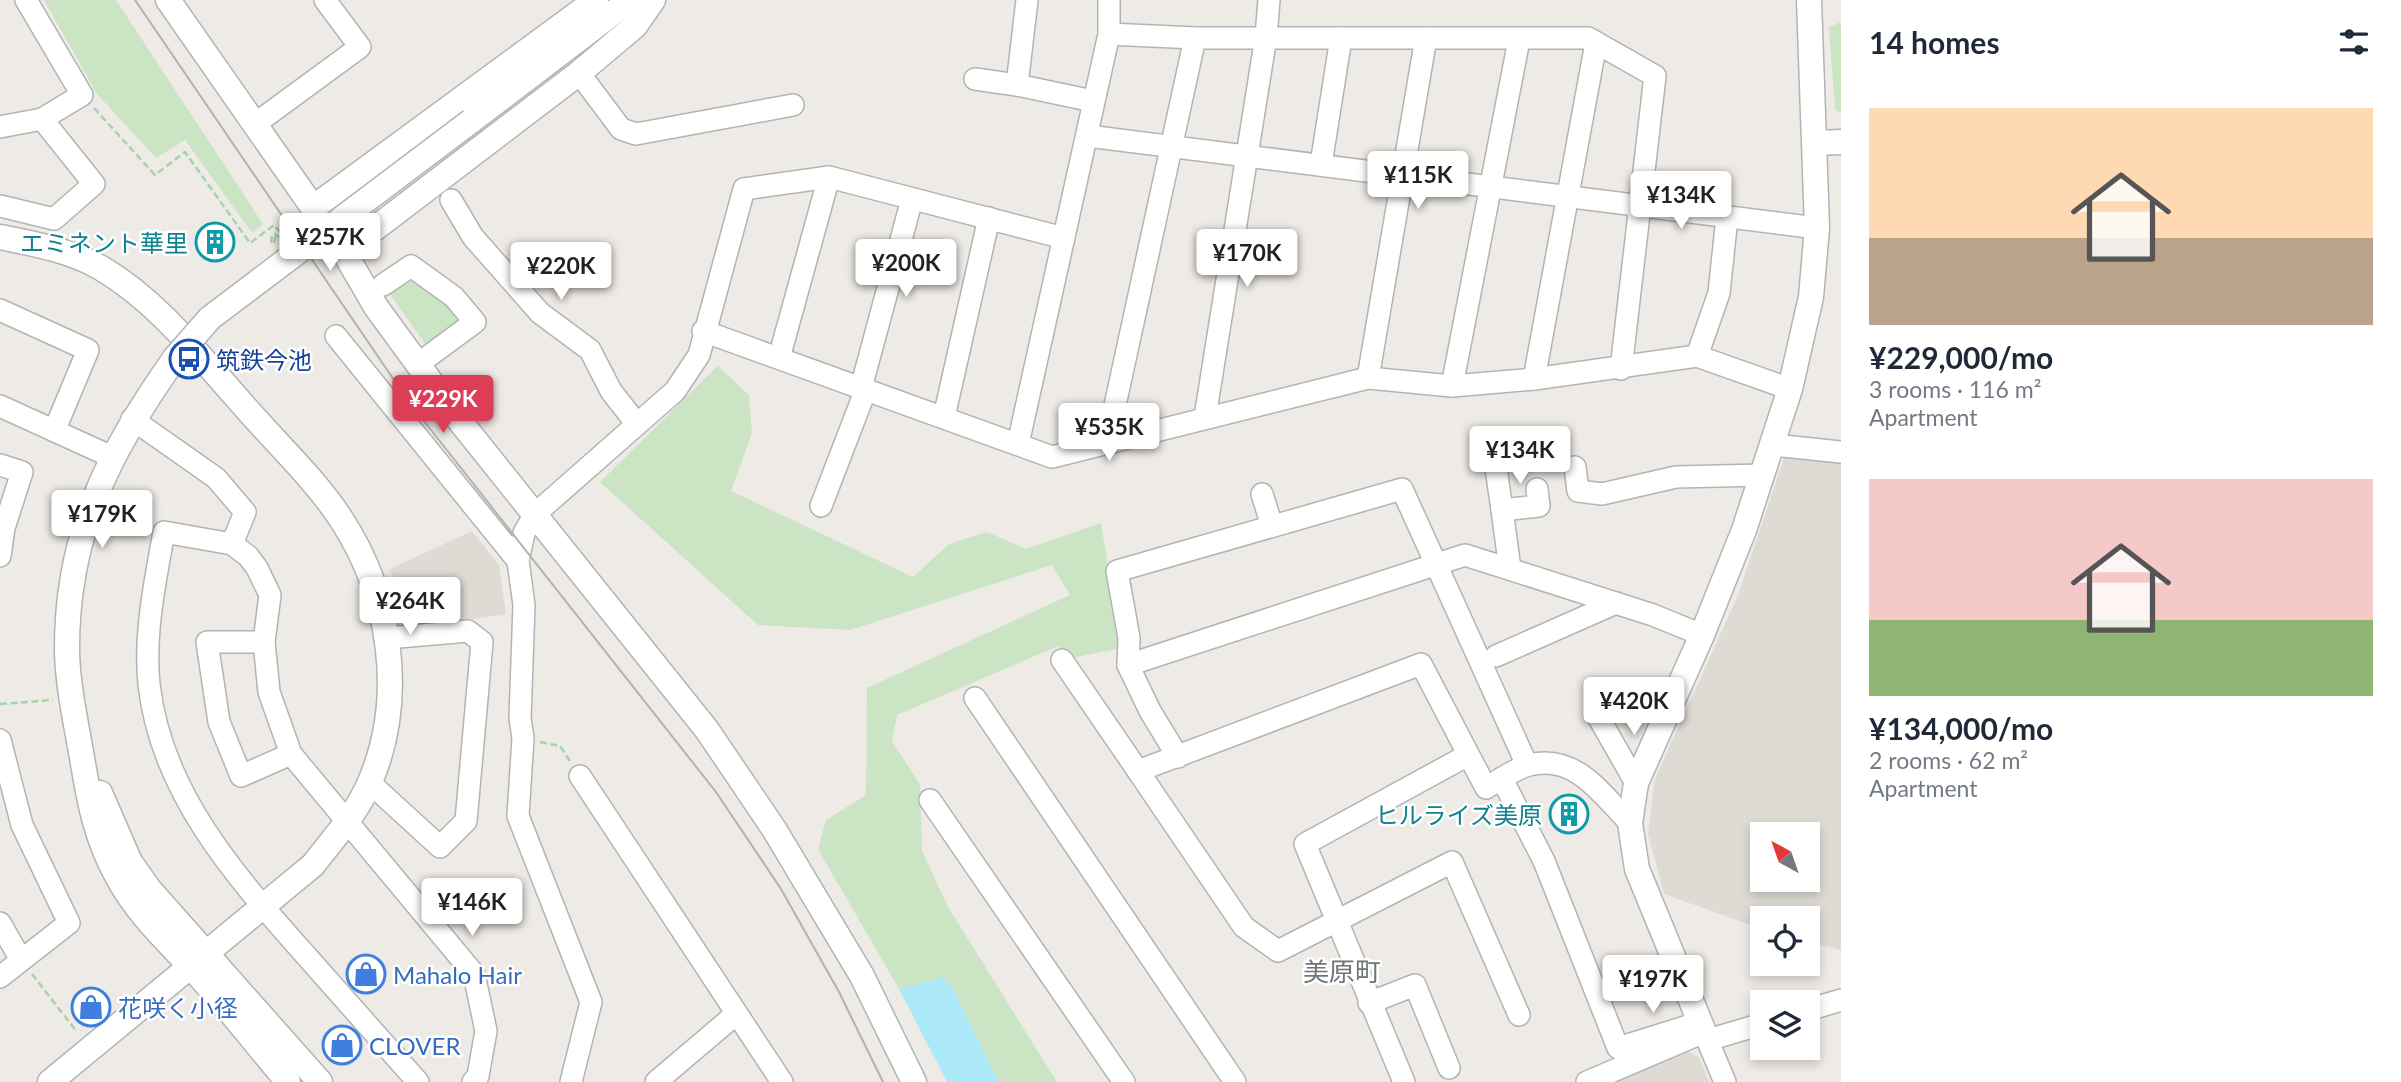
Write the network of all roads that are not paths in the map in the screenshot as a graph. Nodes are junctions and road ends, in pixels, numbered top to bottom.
1 (26, 0) edge
2 (167, 0) edge
3 (326, 0) edge
4 (596, 0) edge
5 (630, 0) edge
6 (653, 0) edge
7 (1027, 0) edge
8 (1109, 0) edge
9 (1269, 0) edge
10 (1809, 0) edge
11 (1109, 34) junction
12 (1266, 37) junction
13 (1341, 37) junction
14 (1195, 38) junction
15 (1426, 38) junction
16 (1519, 40) junction
17 (1596, 43) junction
18 (579, 72) junction
19 (975, 79) dead end
20 (1017, 85) junction
21 (1093, 101) junction
22 (793, 105) dead end
23 (42, 119) junction
24 (255, 124) junction
25 (0, 127) edge
26 (1088, 136) junction
27 (1841, 142) edge
28 (1815, 143) junction
29 (1171, 147) junction
30 (1247, 155) junction
31 (1321, 164) junction
32 (1403, 175) junction
33 (829, 177) junction
34 (1492, 186) junction
35 (1569, 195) junction
36 (912, 199) junction
37 (452, 200) dead end
38 (1641, 205) junction
39 (0, 206) edge
40 (313, 208) junction
41 (1727, 216) junction
42 (989, 218) junction
43 (1817, 228) junction
44 (0, 237) edge
45 (1064, 238) junction
46 (344, 252) junction
47 (383, 285) dead end
48 (0, 310) edge
49 (703, 331) junction
50 (336, 335) dead end
51 (1697, 356) junction
52 (779, 358) junction
53 (418, 364) junction
54 (1621, 369) junction
55 (1368, 377) junction
56 (1534, 379) junction
57 (1452, 386) junction
58 (863, 388) junction
59 (1790, 388) junction
60 (0, 406) edge
61 (944, 417) junction
62 (1205, 417) junction
63 (132, 419) junction
64 (635, 423) junction
65 (55, 429) junction
66 (1773, 441) junction
67 (1107, 442) junction
68 (1018, 444) junction
69 (1841, 452) edge
70 (112, 457) junction
71 (0, 464) edge
72 (1575, 467) dead end
73 (1496, 468) dead end
74 (1763, 475) junction
75 (1537, 489) dead end
76 (1262, 494) dead end
77 (821, 506) dead end
78 (1502, 510) junction
79 (534, 514) junction
80 (1272, 526) junction
81 (232, 544) junction
82 (0, 556) edge
83 (518, 561) junction
84 (1438, 564) junction
85 (1510, 569) junction
86 (1616, 603) junction
87 (1702, 635) junction
88 (387, 638) junction
89 (264, 642) junction
90 (1496, 656) dead end
91 (1062, 660) dead end
92 (1128, 665) junction
93 (975, 698) dead end
94 (1596, 713) dead end
95 (0, 740) edge
96 (291, 754) junction
97 (1468, 754) junction
98 (1178, 757) junction
99 (1527, 765) junction
100 (1138, 771) junction
101 (580, 776) road end
102 (1502, 779) junction
103 (370, 783) junction
104 (1636, 783) junction
105 (930, 800) dead end
106 (346, 822) junction
107 (1630, 823) junction
108 (264, 908) junction
109 (1336, 921) junction
110 (0, 923) edge
111 (22, 960) junction
112 (199, 960) junction
113 (0, 977) edge
114 (1841, 1000) edge
115 (1369, 1003) junction
116 (1820, 1006) edge
117 (736, 1014) junction
118 (1519, 1015) dead end
119 (1750, 1025) edge
120 (1704, 1031) junction
121 (1449, 1068) dead end
122 (50, 1082) edge
123 (288, 1082) edge
124 (320, 1082) edge
125 (418, 1082) edge
126 (473, 1082) edge
127 (570, 1082) edge
128 (656, 1082) edge
129 (782, 1082) edge
130 (914, 1082) edge
131 (1124, 1082) edge
132 (1236, 1082) edge
133 (1404, 1082) edge
134 (1587, 1082) edge
135 (1726, 1082) edge

1 - 23 street
2 - 24 street
3 - 24 street
4 - 40 street
5 - 63 street, bridge
6 - 18 street
7 - 20 street
8 - 11 street
9 - 12 street
10 - 28 street
11 - 14 street
11 - 21 street
12 - 13 street
12 - 14 street
12 - 30 street
13 - 15 street
13 - 31 street
14 - 29 street
15 - 16 street
15 - 32 street
16 - 17 street
16 - 34 street
17 - 35 street
17 - 38 street
18 - 22 street
18 - 46 street
19 - 20 street
20 - 21 street
21 - 26 street
23 - 25 street
23 - 39 street
24 - 40 street
26 - 29 street
26 - 45 street
27 - 28 street
28 - 43 street
29 - 30 street
29 - 67 street
30 - 31 street
30 - 62 street
31 - 32 street
32 - 34 street
32 - 55 street
33 - 36 street
33 - 49 street
33 - 52 street
34 - 35 street
34 - 57 street
35 - 38 street
35 - 56 street
36 - 42 street
36 - 58 street
37 - 64 street
38 - 41 street
38 - 54 street
40 - 46 street
41 - 43 street
41 - 51 street
42 - 45 street
42 - 61 street
43 - 59 street
44 - 88 street
45 - 68 street
46 - 53 street
47 - 53 street
48 - 65 street
49 - 52 street
49 - 64 street
50 - 83 street
51 - 54 street
51 - 59 street
52 - 58 street
53 - 79 street
54 - 56 street
55 - 57 street
55 - 62 street
56 - 57 street
58 - 61 street
58 - 77 street
59 - 66 street
60 - 65 street
61 - 68 street
62 - 67 street
63 - 70 street
63 - 81 street
64 - 79 street
65 - 70 street
66 - 69 street
66 - 74 street
67 - 68 street
70 - 112 street
71 - 82 street
72 - 74 street
73 - 78 street
74 - 87 street
75 - 78 street
76 - 80 street
78 - 85 street
79 - 83 street
79 - 130 street
80 - 84 street
80 - 92 street
81 - 89 street
81 - 108 street
83 - 127 street
84 - 85 street
84 - 92 street
84 - 99 street
85 - 86 street
86 - 87 street
86 - 90 street
87 - 104 street
88 - 103 street
88 - 103 street
89 - 96 street
89 - 96 street
91 - 100 street
92 - 98 street
93 - 132 street
94 - 104 street
95 - 111 street
96 - 106 street
97 - 98 street
97 - 102 street
97 - 109 street
98 - 100 street
99 - 102 street
99 - 107 street
100 - 109 street
101 - 117 street
102 - 120 street
103 - 106 street
104 - 107 street
105 - 131 street
106 - 108 street
106 - 126 street
107 - 120 street
108 - 112 street
108 - 125 street
109 - 115 street
109 - 118 street
110 - 111 street
111 - 113 street
112 - 122 street
112 - 123 street
112 - 124 street
114 - 116 street
115 - 121 street
115 - 133 street
117 - 128 street
117 - 129 street
119 - 120 street
120 - 134 street
120 - 135 street

